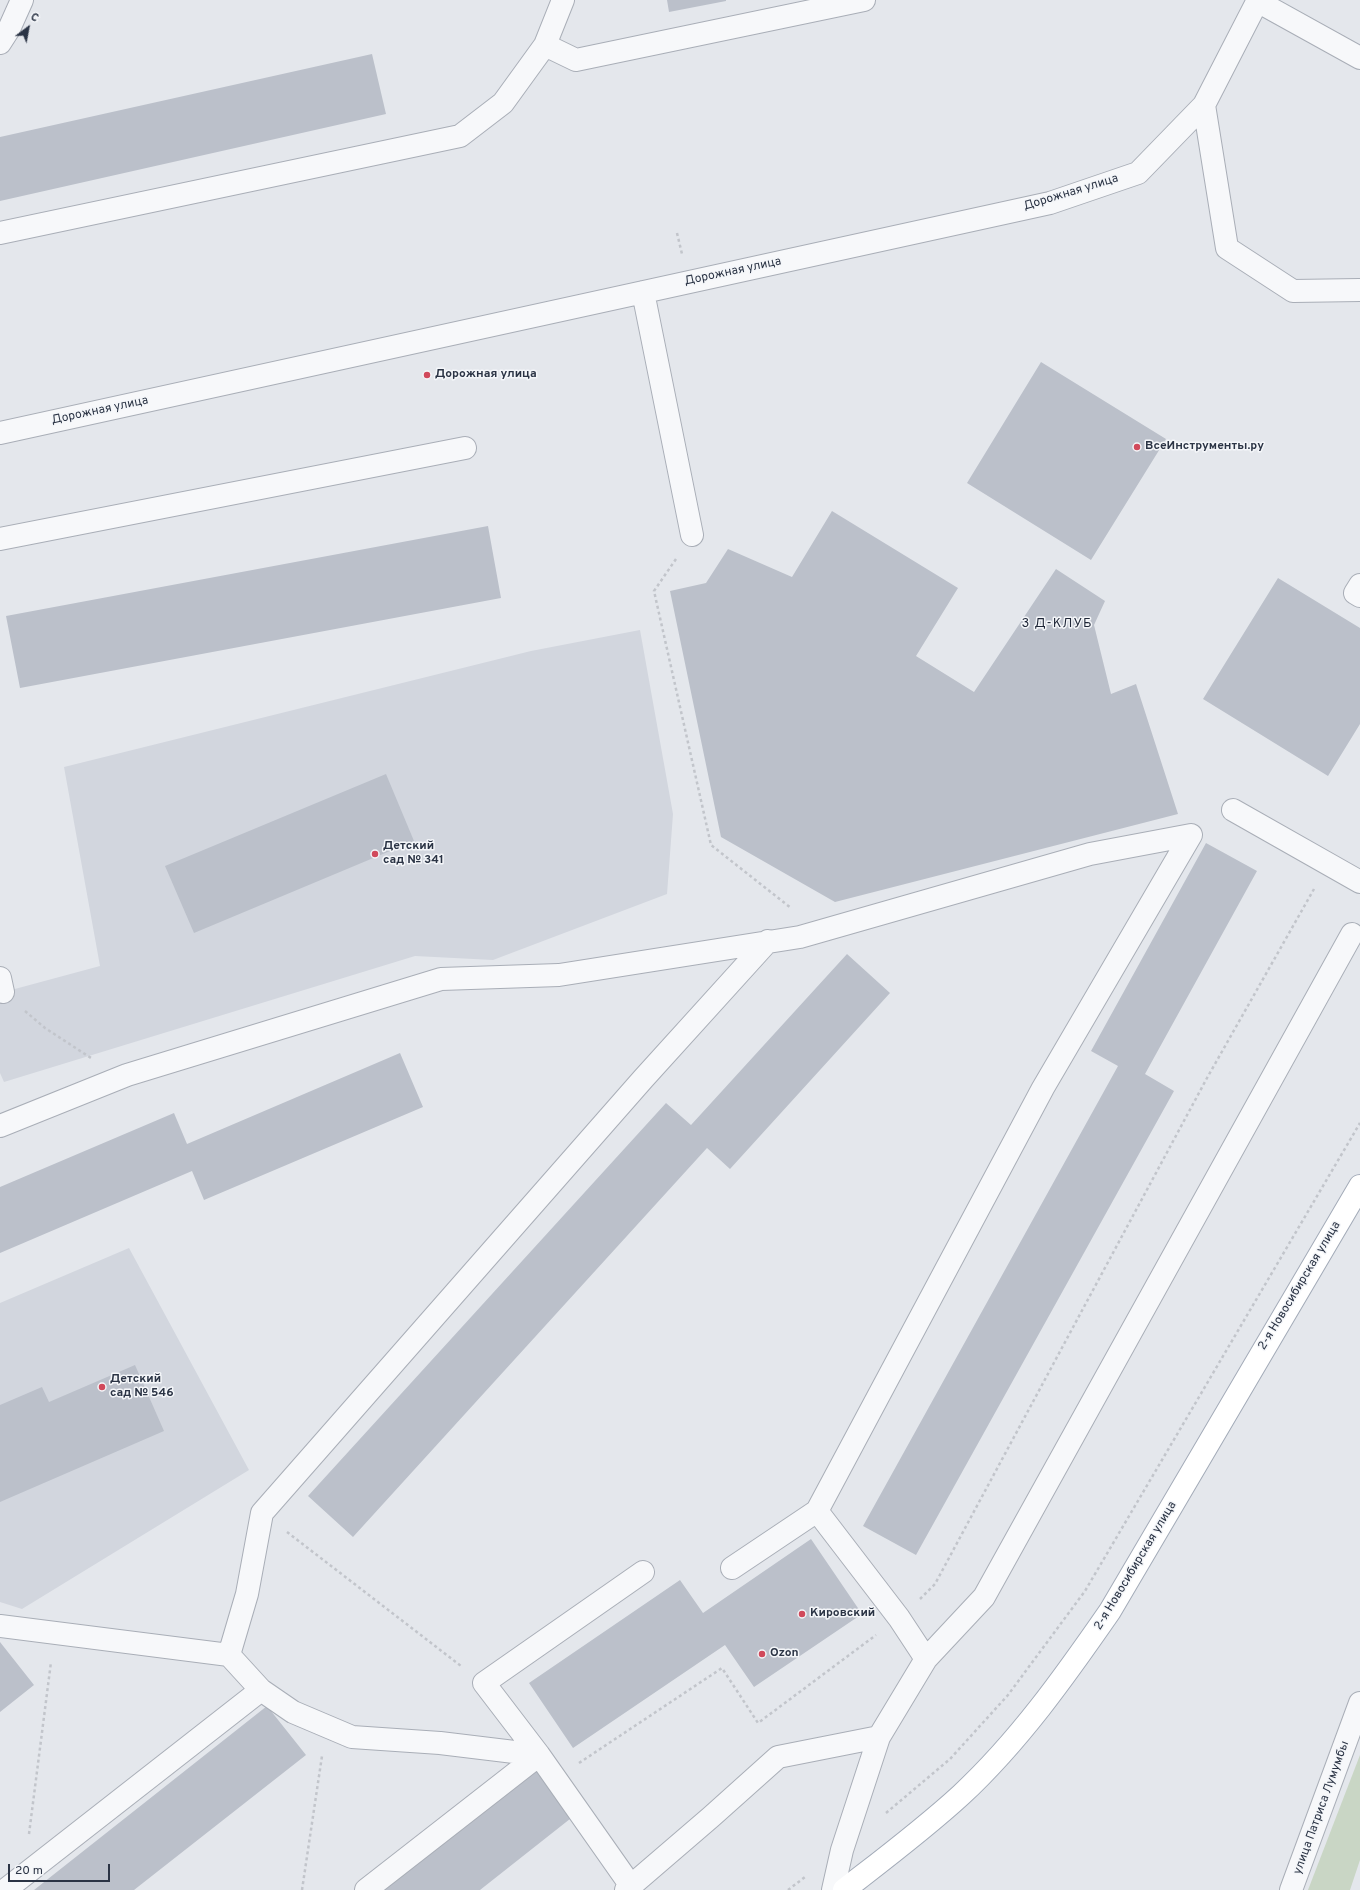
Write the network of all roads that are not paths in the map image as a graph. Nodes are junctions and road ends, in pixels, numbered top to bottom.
1 (22, 0) edge
2 (563, 0) edge
3 (864, 0) edge
4 (1258, 1) edge
5 (3, 33) edge
6 (545, 45) junction
7 (1360, 58) edge
8 (1204, 105) junction
9 (0, 233) edge
10 (1360, 290) edge
11 (643, 292) junction
12 (0, 433) edge
13 (465, 448) dead end
14 (692, 535) dead end
15 (0, 539) edge
16 (1360, 585) edge
17 (1360, 596) edge
18 (1233, 810) dead end
19 (1360, 881) edge
20 (1352, 934) dead end
21 (768, 941) junction
22 (0, 1126) edge
23 (1360, 1186) edge
24 (817, 1511) junction
25 (732, 1568) dead end
26 (643, 1572) dead end
27 (0, 1626) edge
28 (229, 1656) junction
29 (926, 1659) junction
30 (261, 1690) junction
31 (1360, 1702) edge
32 (879, 1737) junction
33 (539, 1755) junction
34 (628, 1888) edge
35 (5, 1890) edge
36 (366, 1890) edge
37 (833, 1890) edge
38 (844, 1890) edge
39 (1291, 1890) edge

1 - 5 street
2 - 6 street
3 - 6 street
4 - 7 street
4 - 8 street, Дорожная улица
6 - 9 street
8 - 10 street
8 - 11 street, Дорожная улица
11 - 12 street, Дорожная улица
11 - 14 street
13 - 15 street
16 - 17 street
18 - 19 street
20 - 29 street
21 - 22 street
21 - 24 street
21 - 28 street
23 - 38 main road, 2-я Новосибирская улица
24 - 25 street
24 - 29 street
26 - 33 street
27 - 28 street
28 - 30 street
29 - 32 street
30 - 33 street
30 - 35 street
31 - 39 street, улица Патриса Лумумбы
32 - 34 street
32 - 37 street
33 - 34 street
33 - 36 street

